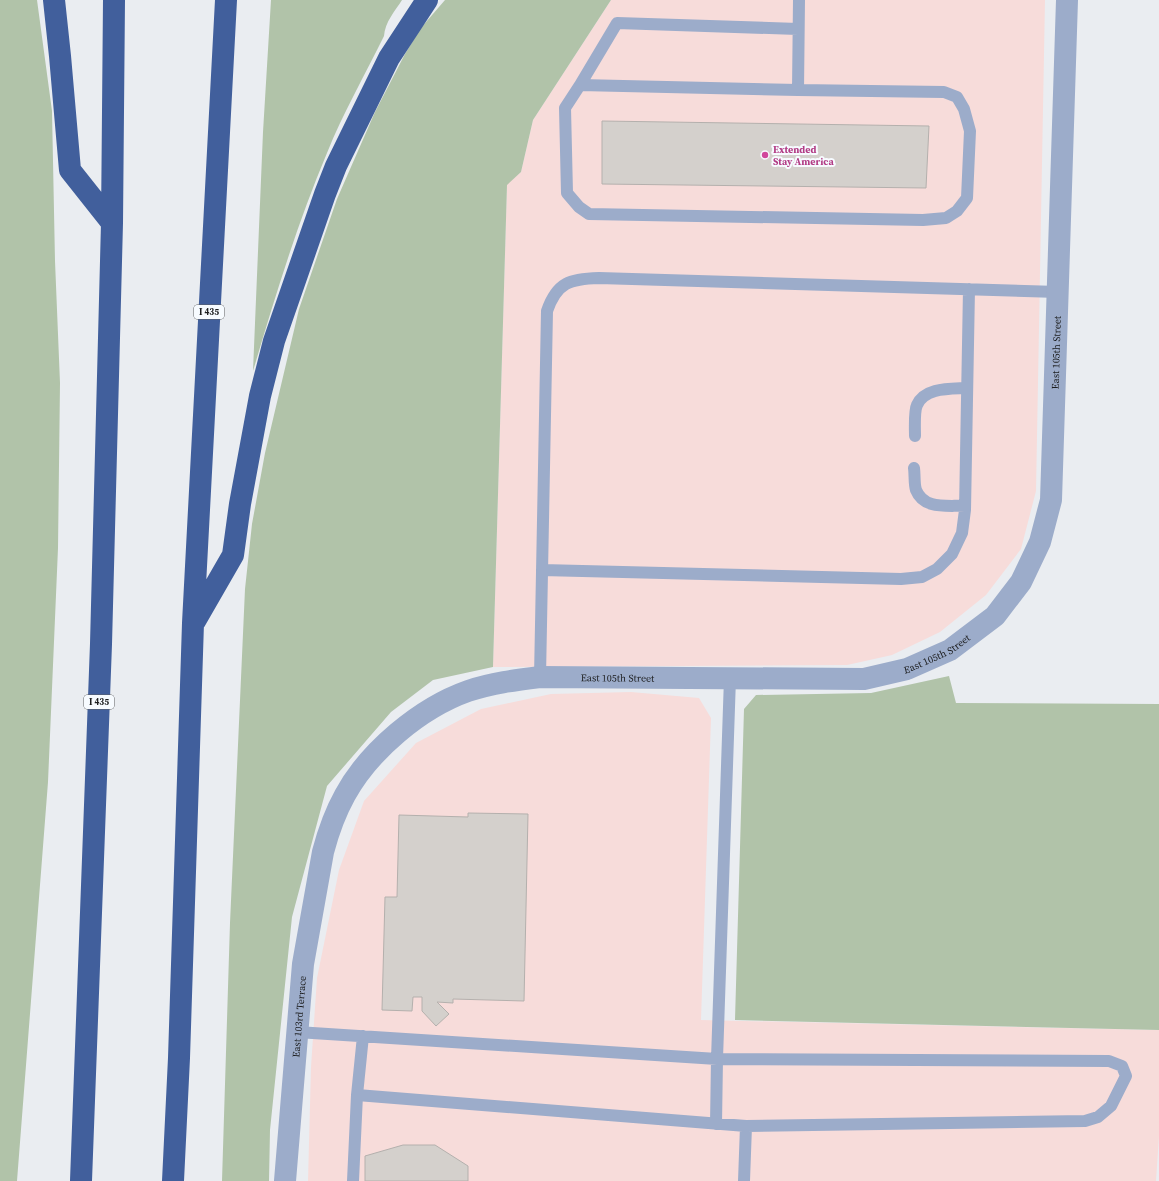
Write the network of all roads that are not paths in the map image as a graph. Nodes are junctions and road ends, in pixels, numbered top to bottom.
1 (54, 0) edge
2 (114, 0) edge
3 (226, 0) edge
4 (427, 0) edge
5 (799, 0) edge
6 (1067, 0) edge
7 (798, 29) junction
8 (580, 85) junction
9 (798, 90) junction
10 (112, 223) junction
11 (969, 289) junction
12 (1058, 292) junction
13 (967, 388) junction
14 (915, 436) dead end
15 (914, 468) dead end
16 (965, 506) junction
17 (542, 570) junction
18 (193, 623) junction
19 (540, 677) junction
20 (730, 678) junction
21 (323, 852) joint
22 (297, 1032) junction
23 (363, 1036) junction
24 (716, 1059) junction
25 (357, 1095) junction
26 (716, 1124) junction
27 (746, 1126) junction
28 (81, 1181) edge
29 (173, 1181) edge
30 (284, 1181) edge
31 (353, 1181) edge
32 (744, 1181) edge

1 - 10 highway
2 - 10 highway, I 435
3 - 18 highway, I 435
4 - 18 highway
5 - 7 lane
6 - 12 street, East 105th Street
7 - 8 lane
7 - 9 lane
8 - 9 lane
8 - 9 lane
10 - 28 highway, I 435
11 - 12 lane
11 - 13 lane
11 - 17 lane
12 - 20 street, East 105th Street
13 - 14 lane
13 - 16 lane
15 - 16 lane
16 - 17 lane
17 - 19 lane
18 - 29 highway, I 435
19 - 20 street, East 105th Street
19 - 21 street, East 105th Street
20 - 24 lane
21 - 22 street, East 103rd Terrace
22 - 23 lane
22 - 30 street, East 103rd Terrace
23 - 24 lane
23 - 25 lane
24 - 26 lane
24 - 27 lane
25 - 26 lane
25 - 31 lane
26 - 27 lane
27 - 32 lane

